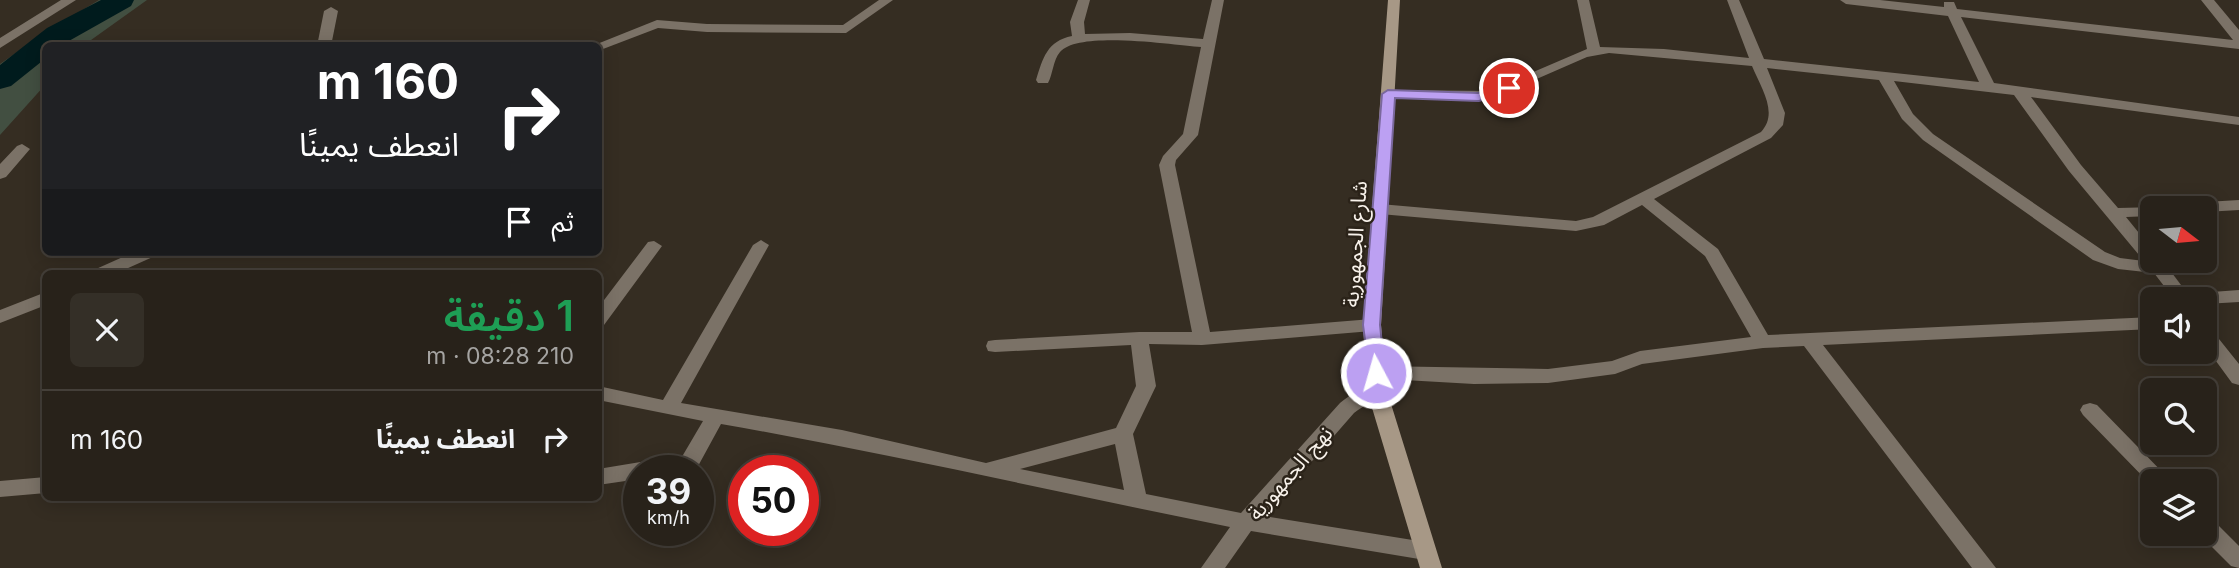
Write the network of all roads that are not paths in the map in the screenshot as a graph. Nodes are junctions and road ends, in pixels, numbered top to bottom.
1 (70, 0) edge
2 (887, 0) edge
3 (1084, 0) edge
4 (1218, 0) edge
5 (1394, 0) edge
6 (1583, 0) edge
7 (1732, 0) edge
8 (1849, 0) edge
9 (2207, 0) edge
10 (1950, 6) edge
11 (331, 11) dead end
12 (1079, 37) junction
13 (2239, 38) edge
14 (325, 42) edge
15 (0, 44) edge
16 (1209, 44) junction
17 (602, 45) edge
18 (2239, 45) edge
19 (1594, 50) junction
20 (1757, 62) junction
21 (1883, 75) junction
22 (1043, 80) dead end
23 (1989, 87) junction
24 (2020, 91) junction
25 (1388, 94) junction
26 (2239, 121) edge
27 (22, 149) dead end
28 (0, 174) edge
29 (1643, 198) junction
30 (2239, 205) edge
31 (2217, 206) edge
32 (1380, 209) junction
33 (2140, 212) edge
34 (2115, 213) junction
35 (2140, 244) edge
36 (761, 245) dead end
37 (654, 246) dead end
38 (140, 256) edge
39 (2140, 263) edge
40 (109, 270) edge
41 (2163, 273) edge
42 (2174, 287) edge
43 (2239, 296) edge
44 (2217, 298) edge
45 (42, 300) edge
46 (602, 316) edge
47 (0, 317) edge
48 (2140, 324) edge
49 (1371, 325) junction
50 (1139, 338) junction
51 (1202, 338) junction
52 (1809, 340) junction
53 (1763, 342) junction
54 (995, 346) dead end
55 (2217, 349) edge
56 (2239, 378) edge
57 (1377, 382) junction
58 (602, 394) edge
59 (668, 408) junction
60 (2090, 410) dead end
61 (716, 416) junction
62 (1123, 434) junction
63 (694, 455) edge
64 (2149, 469) edge
65 (984, 470) junction
66 (623, 474) edge
67 (602, 476) edge
68 (42, 485) edge
69 (0, 489) edge
70 (1137, 500) junction
71 (1246, 522) junction
72 (2217, 538) edge
73 (1428, 559) edge
74 (2239, 560) edge
75 (1212, 568) edge
76 (1985, 568) edge

1 - 15 street
2 - 17 street
3 - 12 street
4 - 16 street
5 - 25 main road, شارع الجمهورية
6 - 19 street
7 - 20 street
8 - 10 street
9 - 13 street
10 - 18 street
10 - 23 street
11 - 14 street
12 - 16 street
12 - 22 street
16 - 51 street
19 - 20 street
19 - 25 street
20 - 21 street
20 - 29 street
21 - 23 street
21 - 39 street
23 - 24 street
24 - 26 street
24 - 34 street
25 - 32 main road, شارع الجمهورية
27 - 28 street
29 - 32 street
29 - 53 street
30 - 31 street
32 - 49 main road, شارع الجمهورية
33 - 34 street
34 - 35 street
36 - 59 street
37 - 46 street
38 - 40 street
41 - 42 street
43 - 44 street
45 - 47 street
48 - 52 street
49 - 51 street
49 - 57 main road, شارع الجمهورية
50 - 51 street
50 - 54 street
50 - 62 street
52 - 53 street
52 - 76 street
53 - 57 street
55 - 56 street
57 - 71 street, نهج الجمهورية
57 - 73 main road, شارع الجمهورية
58 - 59 street
59 - 61 street
60 - 64 street
61 - 63 street
61 - 65 street
62 - 65 street
62 - 70 street
65 - 70 street
66 - 67 street
68 - 69 street
70 - 71 street
71 - 73 street
71 - 75 street, نهج الجمهورية
72 - 74 street

